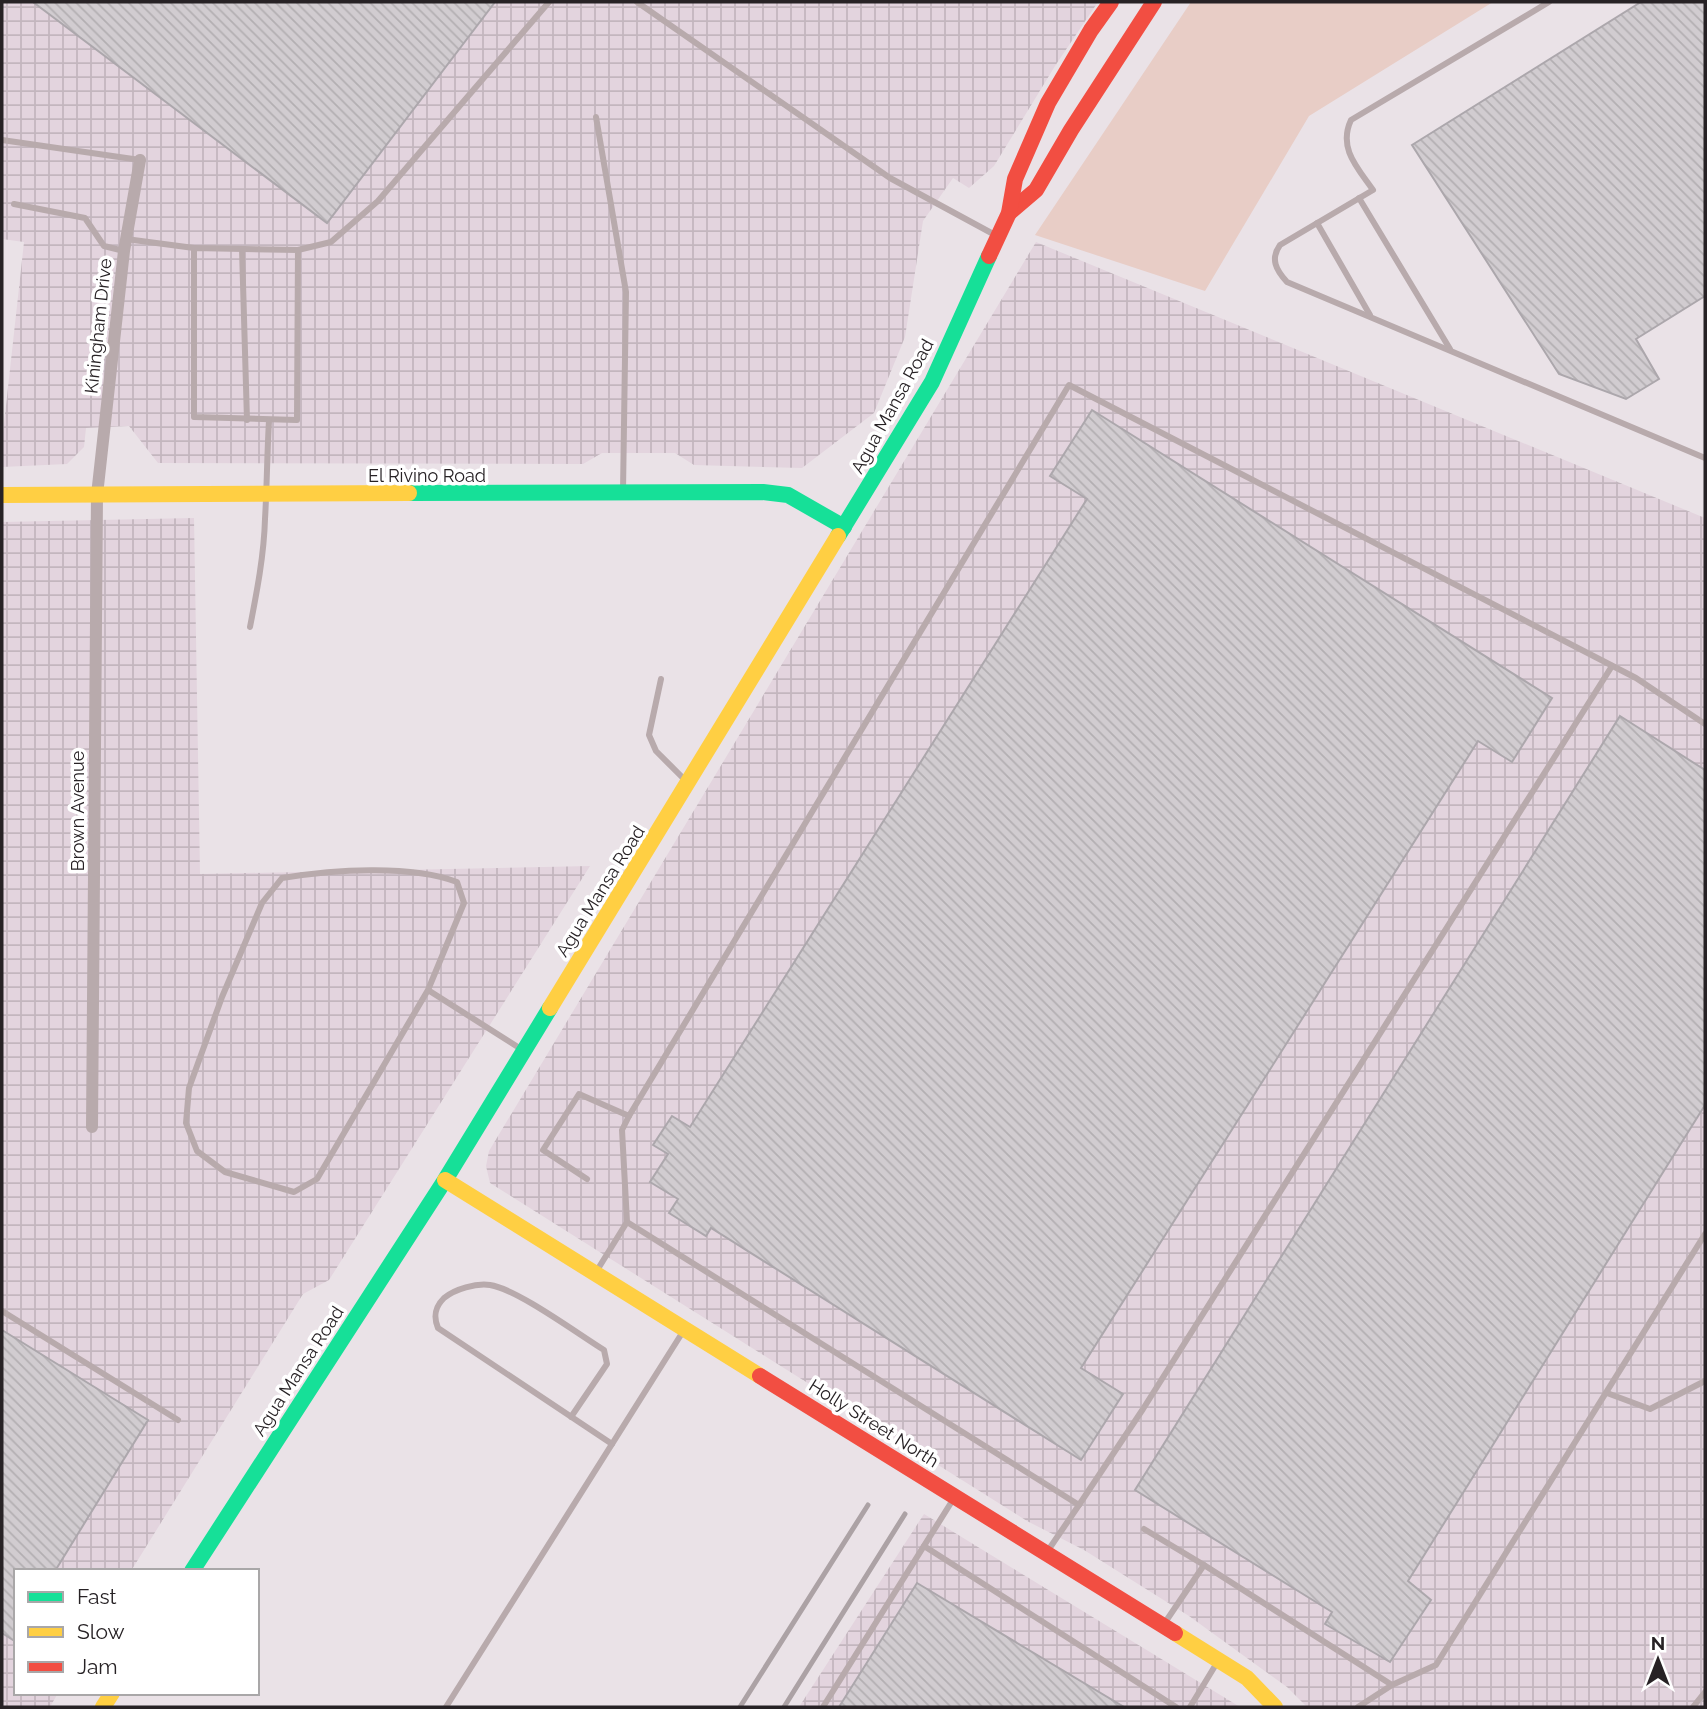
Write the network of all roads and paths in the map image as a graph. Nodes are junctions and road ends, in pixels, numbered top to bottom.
1 (549, 2) edge
2 (637, 2) edge
3 (1111, 2) edge
4 (1154, 2) edge
5 (1549, 2) edge
6 (596, 117) dead end
7 (2, 140) edge
8 (140, 160) joint
9 (1359, 198) junction
10 (15, 204) dead end
11 (1009, 213) junction
12 (1317, 223) junction
13 (998, 237) junction
14 (125, 245) junction
15 (194, 247) junction
16 (242, 249) junction
17 (298, 250) junction
18 (1370, 317) junction
19 (1451, 350) junction
20 (247, 420) junction
21 (269, 421) junction
22 (1705, 458) edge
23 (623, 493) junction
24 (2, 495) edge
25 (97, 495) junction
26 (264, 495) junction
27 (844, 527) junction
28 (250, 627) dead end
29 (1612, 666) junction
30 (661, 679) dead end
31 (1705, 724) edge
32 (688, 783) junction
33 (428, 990) junction
34 (522, 1050) junction
35 (629, 1116) junction
36 (92, 1127) dead end
37 (587, 1179) dead end
38 (445, 1180) junction
39 (627, 1222) junction
40 (1705, 1234) edge
41 (596, 1273) junction
42 (2, 1311) edge
43 (685, 1328) junction
44 (1705, 1381) edge
45 (1607, 1393) junction
46 (571, 1417) junction
47 (178, 1420) dead end
48 (612, 1444) junction
49 (956, 1496) junction
50 (1079, 1505) junction
51 (1144, 1529) dead end
52 (925, 1546) junction
53 (1047, 1553) junction
54 (1204, 1565) junction
55 (192, 1569) edge
56 (1163, 1625) junction
57 (1219, 1660) junction
58 (1392, 1685) junction
59 (1705, 1692) edge
60 (446, 1707) edge
61 (822, 1707) edge
62 (1176, 1707) edge
63 (1190, 1707) edge
64 (1275, 1707) edge
65 (1358, 1707) edge
66 (1693, 1707) edge

1 - 17 lane
2 - 13 lane
3 - 11 main road, Agua Mansa Road
4 - 11 main road, Agua Mansa Road
5 - 9 lane
6 - 23 lane
7 - 8 lane
8 - 14 street, Kiningham Drive
9 - 12 lane
9 - 19 lane
10 - 14 lane
11 - 13 main road, Agua Mansa Road
12 - 18 lane
12 - 18 lane
13 - 27 main road, Agua Mansa Road
14 - 15 lane
14 - 25 street, Kiningham Drive
15 - 16 lane
15 - 20 lane
16 - 17 lane
16 - 20 lane
17 - 21 lane
18 - 19 lane
19 - 22 lane
20 - 21 lane
21 - 26 lane
23 - 26 main road, El Rivino Road
23 - 27 main road, El Rivino Road
24 - 25 main road, El Rivino Road
25 - 26 main road, El Rivino Road
25 - 36 street, Brown Avenue
26 - 28 lane
27 - 32 main road, Agua Mansa Road
29 - 31 lane
29 - 35 lane
29 - 50 lane
30 - 32 lane
32 - 34 main road, Agua Mansa Road
33 - 33 lane
33 - 34 lane
34 - 38 main road, Agua Mansa Road
35 - 37 lane
35 - 39 lane
38 - 41 main road, Holly Street North
38 - 55 main road, Agua Mansa Road
39 - 41 lane
39 - 50 lane
40 - 45 lane
41 - 43 main road, Holly Street North
42 - 47 lane
43 - 48 lane
43 - 49 main road, Holly Street North
44 - 45 lane
45 - 58 lane
46 - 46 lane
46 - 48 lane
48 - 60 lane
49 - 52 lane
49 - 53 main road, Holly Street North
50 - 53 lane
51 - 54 lane
52 - 61 lane
52 - 62 lane
53 - 56 main road, Holly Street North
54 - 56 lane
54 - 58 lane
56 - 57 main road, Holly Street North
57 - 63 lane
57 - 64 main road, Holly Street North
58 - 65 lane
59 - 66 lane

